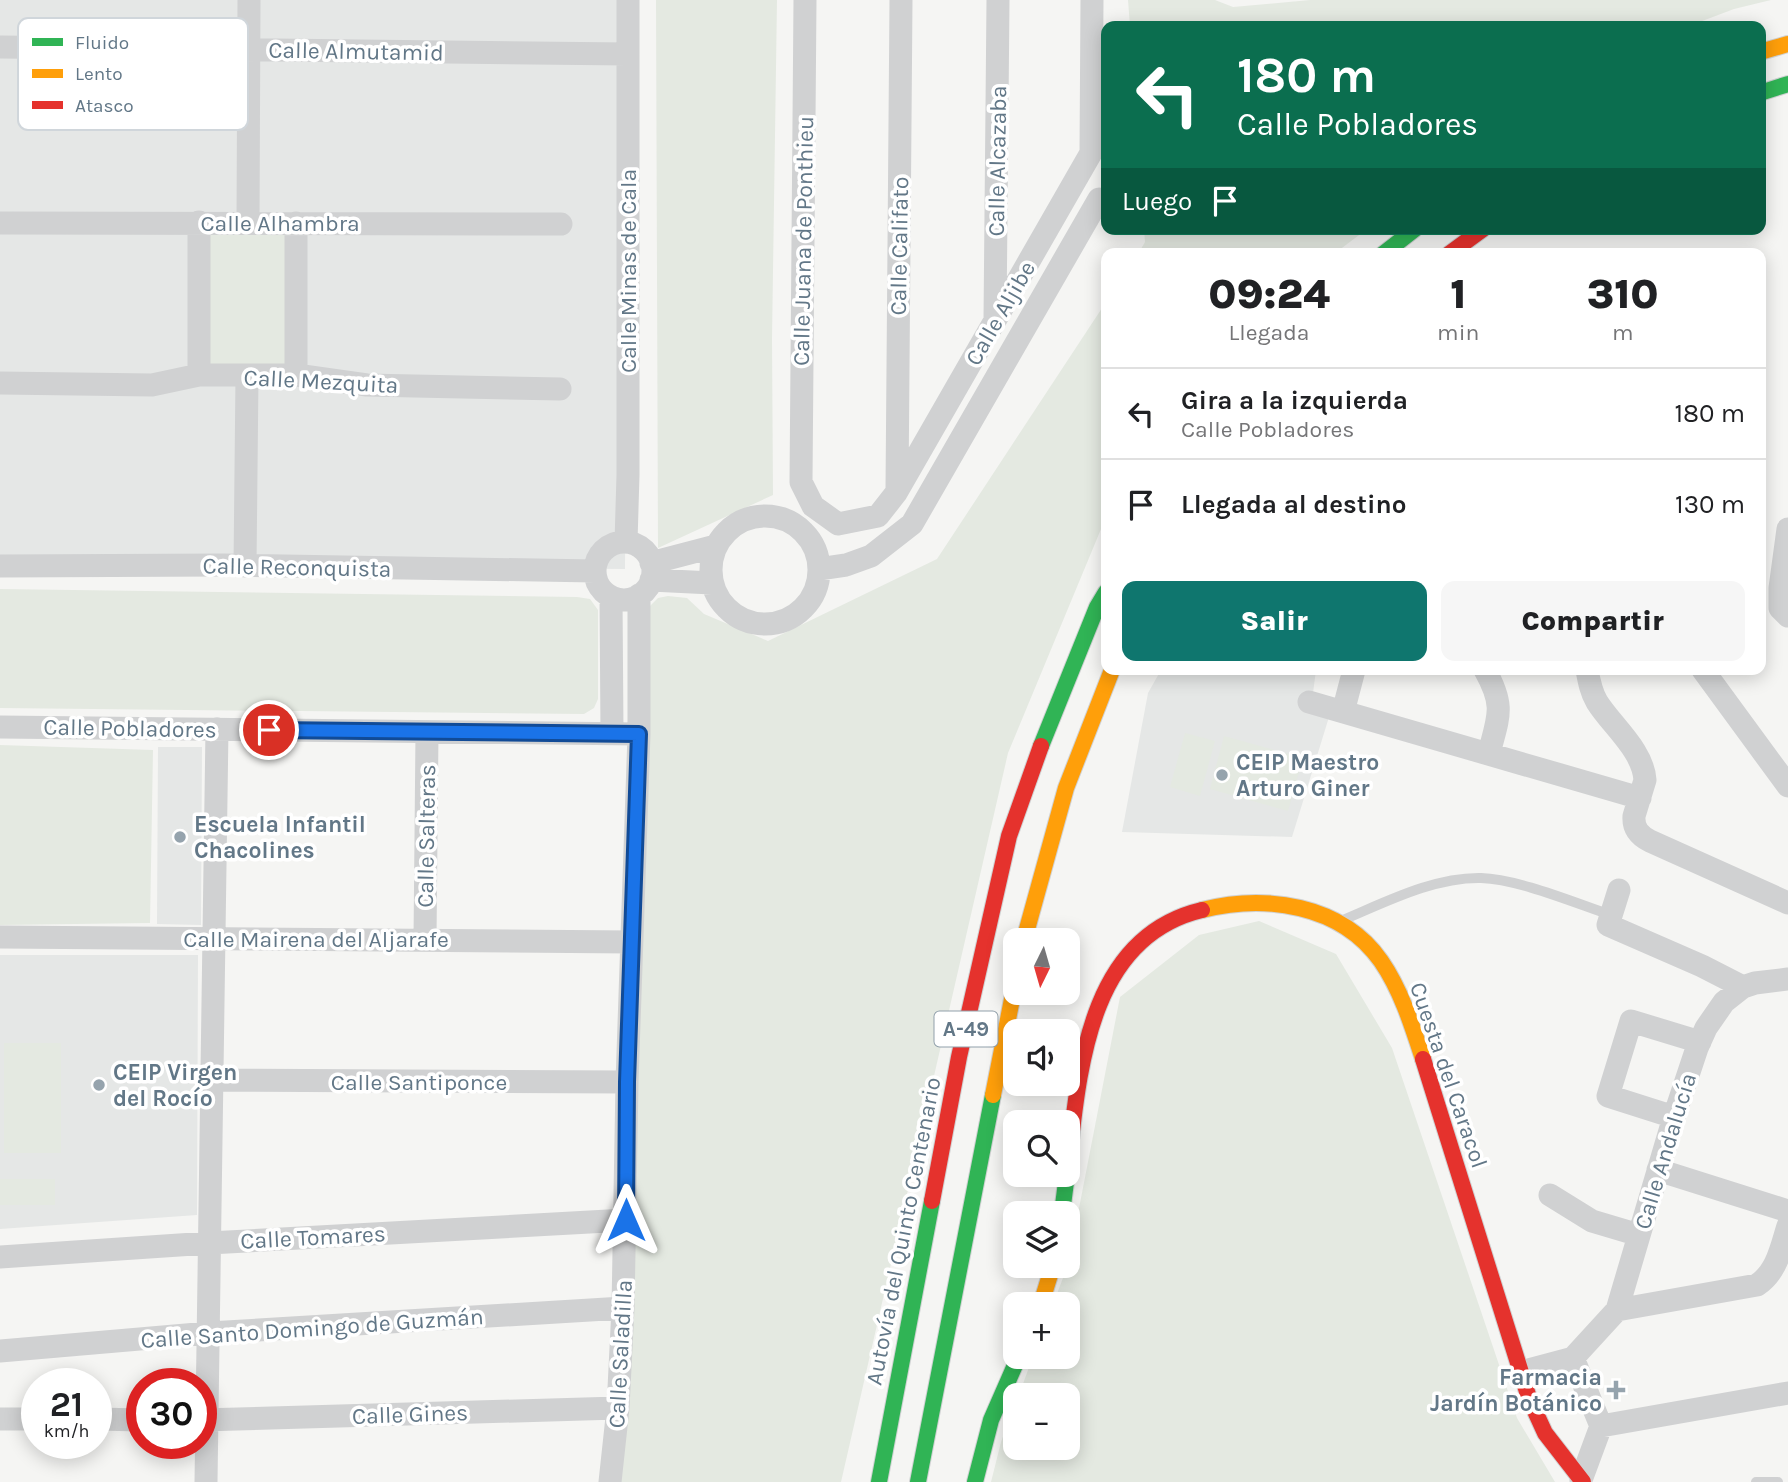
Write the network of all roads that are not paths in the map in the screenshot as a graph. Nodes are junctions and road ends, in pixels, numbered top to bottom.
1 (249, 0) edge
2 (628, 0) edge
3 (805, 0) edge
4 (901, 0) edge
5 (998, 0) edge
6 (1092, 0) edge
7 (1788, 44) edge
8 (0, 47) edge
9 (18, 47) edge
10 (249, 49) junction
11 (1766, 50) edge
12 (628, 54) junction
13 (1788, 84) edge
14 (1766, 91) edge
15 (1099, 199) dead end
16 (199, 222) junction
17 (248, 222) junction
18 (0, 223) edge
19 (296, 223) junction
20 (561, 224) dead end
21 (1407, 235) edge
22 (1475, 235) edge
23 (1391, 248) edge
24 (1457, 248) edge
25 (995, 322) junction
26 (199, 375) junction
27 (296, 375) junction
28 (247, 376) junction
29 (0, 383) edge
30 (560, 389) dead end
31 (801, 482) joint
32 (897, 493) junction
33 (1788, 529) edge
34 (626, 542) junction
35 (716, 546) junction
36 (0, 566) edge
37 (245, 566) junction
38 (819, 569) junction
39 (595, 571) junction
40 (647, 579) junction
41 (712, 583) junction
42 (611, 597) junction
43 (1101, 600) edge
44 (1788, 616) edge
45 (1110, 675) edge
46 (1353, 675) edge
47 (1487, 675) edge
48 (1588, 675) edge
49 (1707, 675) edge
50 (1309, 702) dead end
51 (1343, 712) junction
52 (0, 727) edge
53 (217, 729) junction
54 (427, 732) junction
55 (612, 733) junction
56 (639, 734) junction
57 (1489, 753) junction
58 (1788, 786) edge
59 (1640, 798) junction
60 (1619, 890) dead end
61 (1788, 903) edge
62 (1609, 920) junction
63 (1337, 922) junction
64 (1027, 928) edge
65 (0, 937) edge
66 (214, 939) junction
67 (425, 940) junction
68 (631, 942) junction
69 (1788, 979) edge
70 (1743, 987) junction
71 (1011, 1005) edge
72 (1700, 1042) junction
73 (212, 1080) junction
74 (627, 1082) junction
75 (1075, 1110) edge
76 (1674, 1117) junction
77 (1658, 1170) junction
78 (1550, 1195) dead end
79 (1788, 1211) edge
80 (626, 1220) junction
81 (1788, 1226) edge
82 (1639, 1235) junction
83 (209, 1243) junction
84 (0, 1257) edge
85 (623, 1308) junction
86 (1616, 1310) junction
87 (209, 1333) junction
88 (0, 1351) edge
89 (1573, 1358) junction
90 (207, 1368) edge
91 (1013, 1369) edge
92 (1521, 1372) junction
93 (1788, 1393) edge
94 (618, 1408) junction
95 (0, 1419) edge
96 (21, 1419) edge
97 (217, 1420) edge
98 (1601, 1426) junction
99 (205, 1459) edge
100 (206, 1482) edge
101 (610, 1482) edge
102 (879, 1482) edge
103 (918, 1482) edge
104 (975, 1482) edge
105 (1582, 1482) edge
106 (1755, 1482) edge
107 (1778, 1482) edge

1 - 10 street
2 - 12 street, Calle Minas de Cala
3 - 31 street, Calle Juana de Ponthieu
4 - 32 street, Calle Califato
5 - 25 street, Calle Alcazaba
6 - 25 street, Calle Aljibe
7 - 11 main road
8 - 9 street, Calle Almutamid
10 - 12 street, Calle Almutamid
10 - 17 street
12 - 34 street, Calle Minas de Cala
13 - 14 main road
15 - 38 street
16 - 17 street, Calle Alhambra
16 - 18 street, Calle Alhambra
16 - 26 street
17 - 19 street, Calle Alhambra
19 - 20 street, Calle Alhambra
19 - 27 street
21 - 23 main road
22 - 24 main road
25 - 32 street, Calle Aljibe
26 - 28 street, Calle Mezquita
26 - 29 street, Calle Mezquita
27 - 28 street, Calle Mezquita
27 - 30 street, Calle Mezquita
28 - 37 street
31 - 32 street, Calle Aljibe
33 - 44 street
34 - 39 street
34 - 40 street
35 - 38 street
35 - 40 street
35 - 41 street
36 - 37 street, Calle Reconquista
37 - 39 street, Calle Reconquista
38 - 41 street
39 - 42 street
40 - 41 street
40 - 42 street
40 - 56 street, Calle Saladilla
42 - 55 street
43 - 102 main road, Autovía del Quinto Centenario / A-49
45 - 64 main road
46 - 51 street
47 - 57 street
48 - 59 street
49 - 58 street
50 - 51 street
51 - 57 street
52 - 53 street, Calle Pobladores
53 - 54 street, Calle Pobladores
53 - 66 street
54 - 55 street, Calle Pobladores
54 - 67 street, Calle Salteras
55 - 56 street, Calle Pobladores
56 - 68 street, Calle Saladilla
57 - 59 street
59 - 61 street
60 - 62 street
62 - 63 lane
62 - 70 street
63 - 75 main road, Cuesta del Caracol
63 - 92 main road, Cuesta del Caracol
65 - 66 street, Calle Mairena del Aljarafe
66 - 67 street, Calle Mairena del Aljarafe
66 - 73 street
67 - 68 street, Calle Mairena del Aljarafe
68 - 74 street, Calle Saladilla
69 - 70 street
70 - 72 street, Calle Andalucía
71 - 103 main road, A-49
72 - 76 street, Calle Andalucía
72 - 76 street
73 - 74 street, Calle Santiponce
73 - 83 street
74 - 80 street, Calle Saladilla
76 - 77 street, Calle Andalucía
77 - 79 street
77 - 82 street, Calle Andalucía
78 - 82 street
80 - 83 street, Calle Tomares
80 - 85 street, Calle Saladilla
81 - 86 street
82 - 86 street, Calle Andalucía
83 - 84 street, Calle Tomares
83 - 87 street
85 - 87 street, Calle Santo Domingo de Guzmán
85 - 94 street, Calle Saladilla
86 - 89 street, Calle Andalucía
87 - 88 street, Calle Santo Domingo de Guzmán
87 - 90 street
89 - 92 street
89 - 98 street
91 - 104 main road
92 - 105 main road, Cuesta del Caracol
93 - 98 street
94 - 97 street, Calle Gines
94 - 101 street, Calle Saladilla
95 - 96 street
98 - 105 street
99 - 100 street
106 - 107 lane

